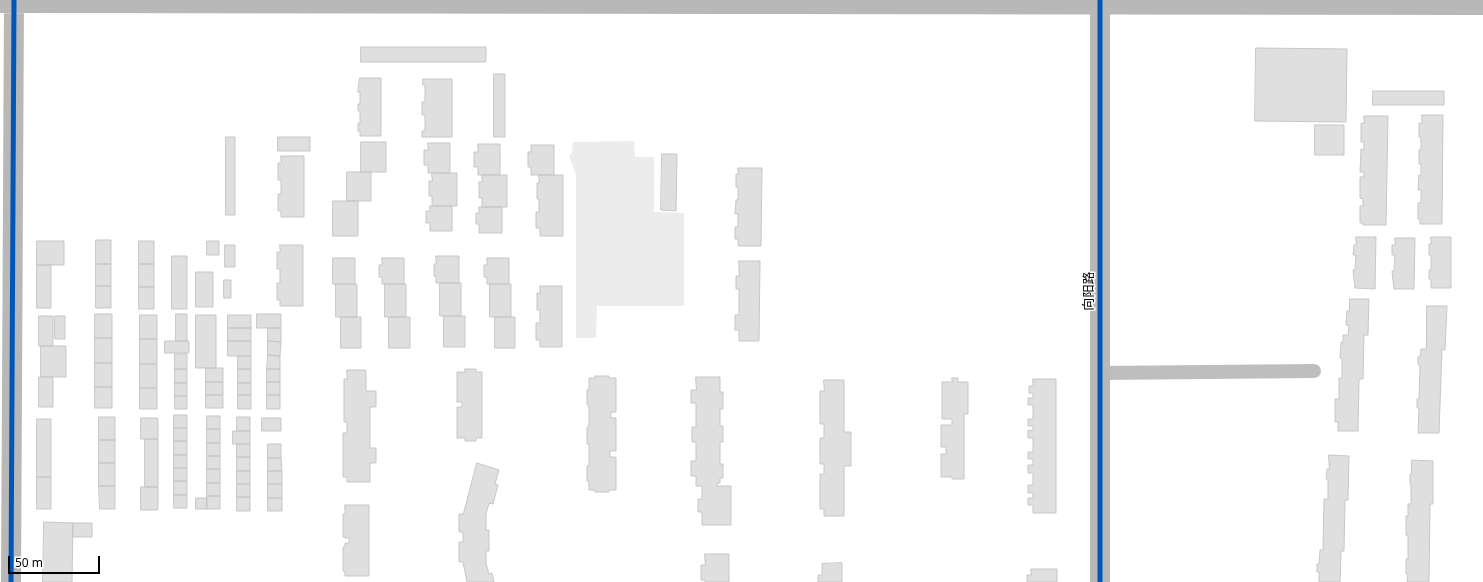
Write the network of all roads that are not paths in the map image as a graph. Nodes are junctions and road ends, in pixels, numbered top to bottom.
1 (9, 2) edge
2 (665, 2) edge
3 (1100, 2) edge
4 (1483, 5) edge
5 (1314, 371) dead end
6 (1100, 373) junction
7 (12, 582) edge
8 (1100, 582) edge

1 - 2 main road
1 - 7 main road
2 - 3 main road
3 - 4 main road
3 - 6 main road, 向阳路
5 - 6 street
6 - 8 main road, 向阳路

